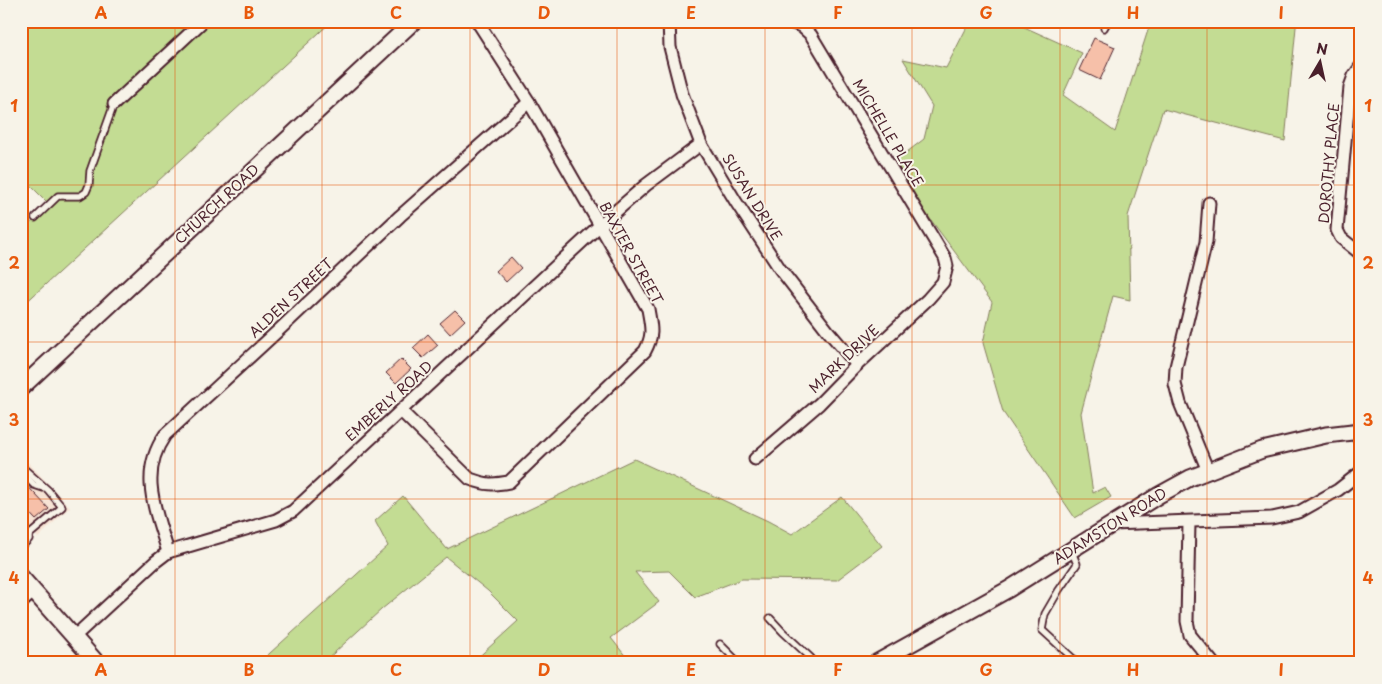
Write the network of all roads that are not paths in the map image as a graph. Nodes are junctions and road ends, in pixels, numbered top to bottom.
1 (203, 21) edge
2 (414, 21) edge
3 (477, 21) edge
4 (669, 21) edge
5 (787, 21) edge
6 (1108, 21) edge
7 (1104, 28) dead end
8 (1361, 66) edge
9 (529, 102) junction
10 (114, 104) joint
11 (701, 144) junction
12 (1209, 203) dead end
13 (35, 218) dead end
14 (600, 226) junction
15 (1361, 254) edge
16 (945, 273) joint
17 (857, 365) junction
18 (21, 388) edge
19 (401, 410) junction
20 (1361, 431) edge
21 (755, 459) dead end
22 (21, 466) edge
23 (1208, 471) junction
24 (21, 472) edge
25 (1361, 472) edge
26 (48, 490) junction
27 (1189, 522) junction
28 (1112, 524) junction
29 (21, 526) edge
30 (21, 533) edge
31 (29, 535) junction
32 (21, 547) edge
33 (1071, 550) junction
34 (168, 552) junction
35 (21, 577) edge
36 (34, 591) junction
37 (21, 603) edge
38 (770, 618) dead end
39 (74, 636) junction
40 (720, 644) dead end
41 (1205, 653) junction
42 (96, 662) edge
43 (737, 663) edge
44 (815, 663) edge
45 (876, 663) edge
46 (1078, 663) edge
47 (1198, 663) edge
48 (1213, 663) edge

1 - 10 street
2 - 18 street, CHURCH ROAD
3 - 9 street, BAXTER STREET
4 - 11 street, SUSAN DRIVE
5 - 16 street, MICHELLE PLACE
6 - 7 lane
8 - 15 street, DOROTHY PLACE
9 - 14 street, BAXTER STREET
9 - 34 street, ALDEN STREET
10 - 13 lane
11 - 14 street, EMBERLY ROAD
11 - 17 street, SUSAN DRIVE
12 - 23 street
14 - 19 street, EMBERLY ROAD
14 - 19 street, BAXTER STREET
16 - 17 street, MARK DRIVE
17 - 21 street, MARK DRIVE
19 - 34 street, EMBERLY ROAD
20 - 23 street, ADAMSTON ROAD
22 - 26 lane
23 - 28 street, ADAMSTON ROAD
24 - 26 lane
25 - 27 street
26 - 31 lane
27 - 28 street
27 - 41 street
28 - 33 street, ADAMSTON ROAD
29 - 31 lane
30 - 31 lane
31 - 32 lane
33 - 45 street, ADAMSTON ROAD
33 - 46 lane
34 - 39 street, EMBERLY ROAD
35 - 36 street
36 - 37 street
36 - 39 street
38 - 44 lane
39 - 42 street
40 - 43 lane
41 - 47 street
41 - 48 street

